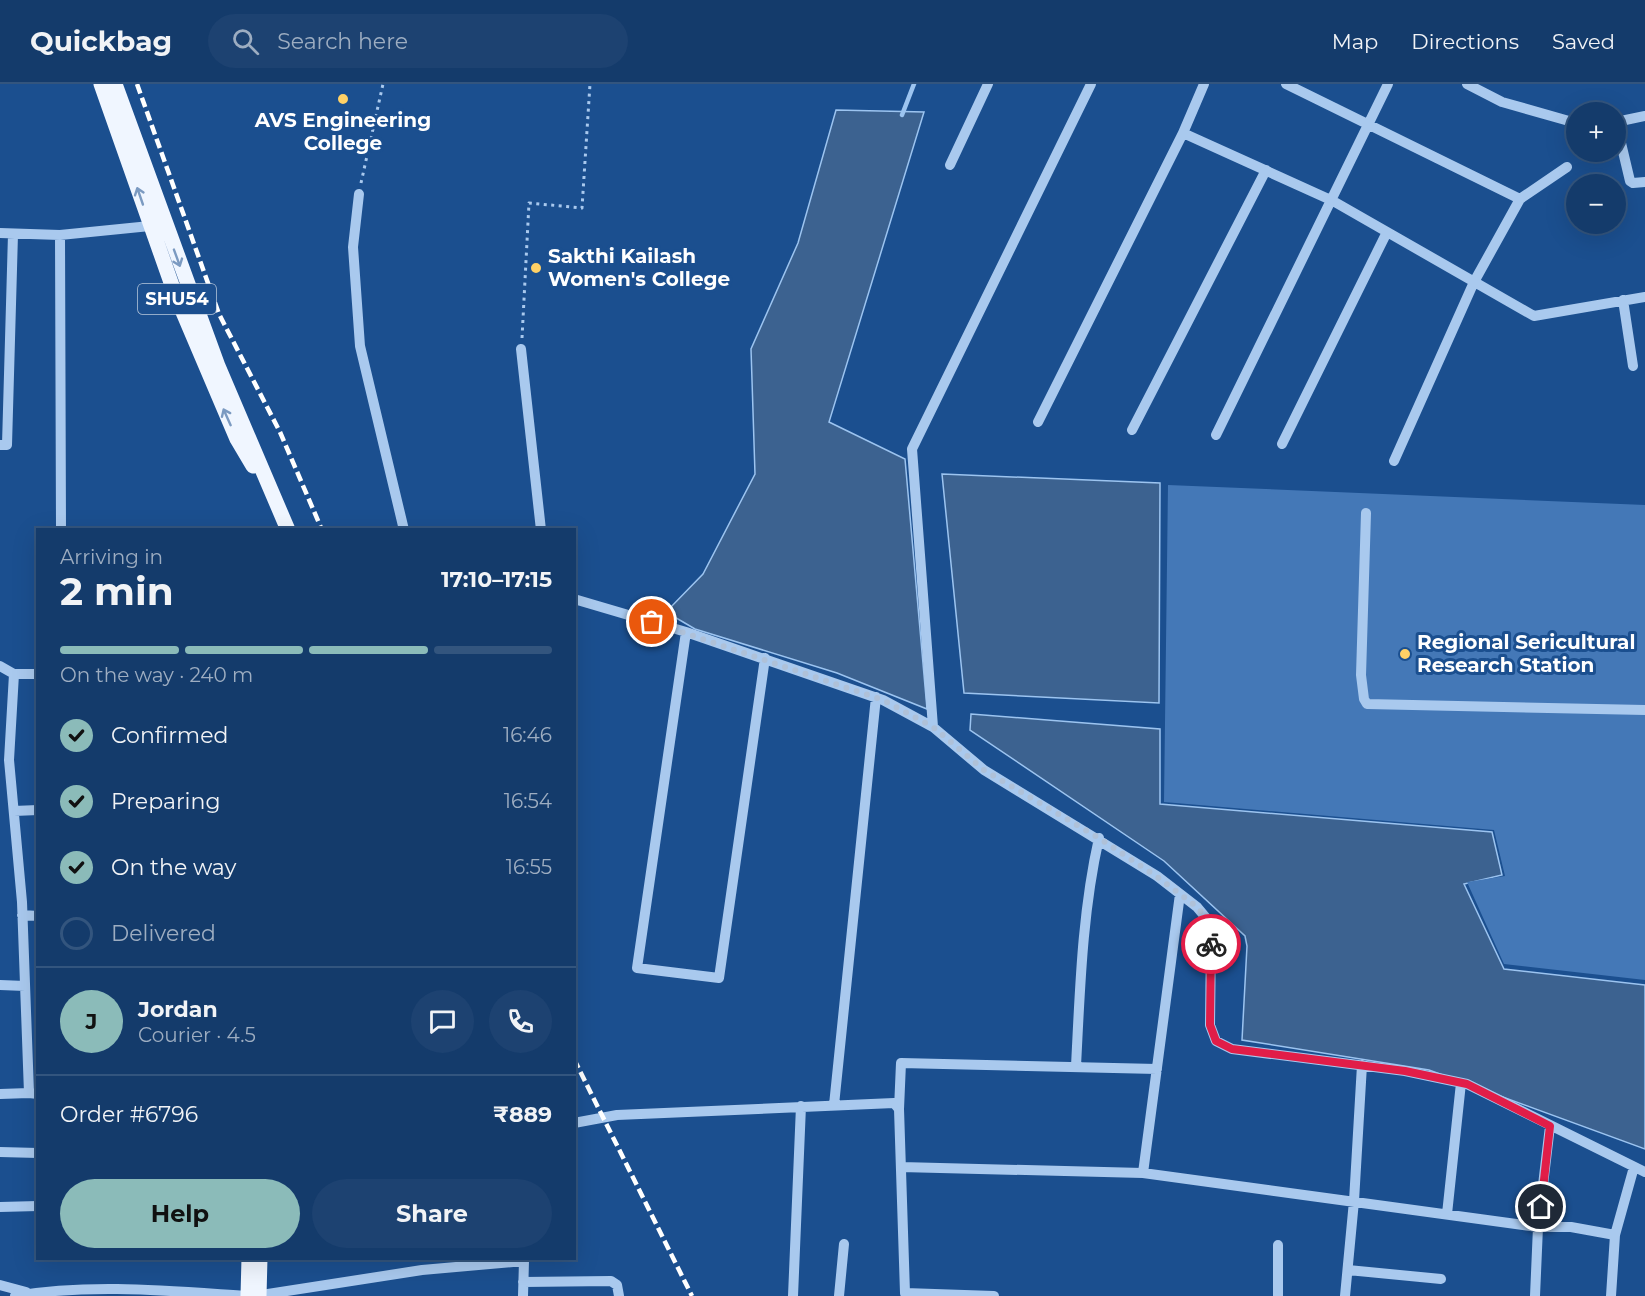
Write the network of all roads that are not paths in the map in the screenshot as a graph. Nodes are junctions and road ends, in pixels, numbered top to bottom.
1 (101, 84) edge
2 (115, 84) edge
3 (988, 84) edge
4 (1091, 84) edge
5 (1204, 84) edge
6 (1286, 84) edge
7 (1388, 84) edge
8 (1467, 84) edge
9 (1645, 116) edge
10 (1566, 120) edge
11 (1626, 120) edge
12 (1370, 125) junction
13 (1184, 133) junction
14 (1625, 162) edge
15 (950, 165) dead end
16 (1567, 167) dead end
17 (1266, 171) junction
18 (1645, 183) edge
19 (359, 194) road end
20 (1520, 199) junction
21 (1333, 201) junction
22 (150, 226) junction
23 (1387, 232) junction
24 (0, 233) edge
25 (13, 234) junction
26 (60, 235) junction
27 (1474, 282) junction
28 (1645, 297) edge
29 (1623, 300) junction
30 (521, 349) road end
31 (1633, 366) dead end
32 (1038, 422) dead end
33 (1132, 430) dead end
34 (1216, 435) dead end
35 (1282, 444) dead end
36 (0, 445) edge
37 (1394, 460) dead end
38 (276, 504) junction
39 (1366, 513) dead end
40 (62, 528) edge
41 (287, 528) edge
42 (404, 528) edge
43 (542, 528) edge
44 (576, 600) edge
45 (686, 632) junction
46 (765, 658) junction
47 (0, 666) edge
48 (14, 674) junction
49 (36, 674) edge
50 (876, 697) junction
51 (1645, 710) edge
52 (933, 727) junction
53 (5, 760) edge
54 (36, 810) edge
55 (14, 811) junction
56 (1099, 838) junction
57 (1180, 894) junction
58 (22, 915) junction
59 (36, 916) edge
60 (0, 985) edge
61 (25, 986) junction
62 (1362, 1065) junction
63 (1076, 1066) junction
64 (1157, 1069) junction
65 (1461, 1083) junction
66 (33, 1093) edge
67 (0, 1094) edge
68 (834, 1105) junction
69 (801, 1106) junction
70 (898, 1109) junction
71 (576, 1123) edge
72 (1550, 1126) junction
73 (0, 1152) edge
74 (36, 1153) edge
75 (901, 1167) junction
76 (1634, 1167) junction
77 (1645, 1172) edge
78 (1143, 1173) junction
79 (1354, 1201) junction
80 (36, 1206) edge
81 (0, 1207) edge
82 (1448, 1214) junction
83 (1538, 1227) junction
84 (1615, 1235) junction
85 (844, 1244) dead end
86 (1278, 1245) dead end
87 (249, 1260) edge
88 (260, 1260) edge
89 (1348, 1270) junction
90 (1441, 1279) dead end
91 (523, 1282) junction
92 (0, 1285) edge
93 (31, 1295) edge
94 (15, 1296) edge
95 (248, 1296) edge
96 (259, 1296) edge
97 (523, 1296) edge
98 (619, 1296) edge
99 (793, 1296) edge
100 (839, 1296) edge
101 (994, 1296) edge
102 (1278, 1296) edge
103 (1346, 1296) edge
104 (1535, 1296) edge
105 (1611, 1296) edge

22 -> 1 main road, SHU54
2 -> 38 main road, SHU54
3 - 15 street
4 - 52 street
5 - 13 street
6 - 12 street
7 - 12 street
8 - 10 street
9 - 11 street
12 - 20 street
12 - 21 street
13 - 17 street
13 - 32 street
14 - 18 street
16 - 20 street
17 - 21 street
17 - 33 street
19 - 42 street
20 - 27 street
21 - 23 street
21 - 34 street
22 - 26 street
38 -> 22 main road, SHU54
23 - 27 street
23 - 35 street
24 - 25 street
25 - 26 street
25 - 36 street
26 - 40 street
27 - 29 street
27 - 37 street
28 - 29 street
29 - 31 street
30 - 43 street
38 - 41 main road, SHU54
39 - 51 street
44 - 45 street
45 - 46 street
45 - 46 street
46 - 50 street
47 - 48 street
48 - 49 street
48 - 53 street
50 - 52 street
50 - 68 street
52 - 56 street
53 - 55 street
54 - 55 street
55 - 58 street
56 - 57 street
56 - 63 street
57 - 62 street
57 - 64 street
58 - 59 street
58 - 61 street
60 - 61 street
61 - 66 street
62 - 65 street
62 - 79 street
63 - 64 street
63 - 70 street
64 - 78 street
65 - 72 street
65 - 82 street
66 - 67 street
68 - 69 street
68 - 70 street
69 - 71 street
69 - 99 street
70 - 75 street
72 - 76 street
72 - 83 street
73 - 74 street
75 - 78 street
75 - 101 street
76 - 77 street
76 - 84 street
78 - 79 street
79 - 82 street
79 - 89 street
80 - 81 street
82 - 83 street
83 - 84 street
83 - 104 street
84 - 105 street
85 - 100 street
86 - 102 street
87 - 95 main road
88 - 96 main road
89 - 90 street
89 - 103 street
91 - 96 street
91 - 97 street
91 - 98 street
92 - 93 street
93 - 94 street
93 - 95 street
95 - 96 street

